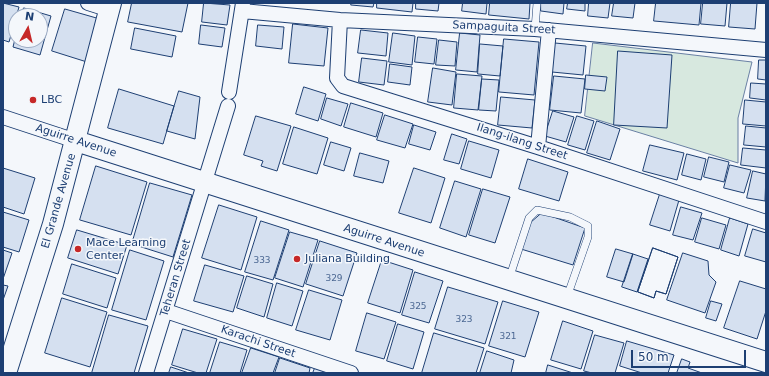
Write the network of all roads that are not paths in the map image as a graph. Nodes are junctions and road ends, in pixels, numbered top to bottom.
1 (88, 3) edge
2 (537, 3) edge
3 (111, 6) edge
4 (243, 7) edge
5 (340, 20) junction
6 (535, 29) junction
7 (549, 30) junction
8 (766, 50) edge
9 (229, 92) dead end
10 (228, 106) dead end
11 (3, 117) edge
12 (76, 141) junction
13 (538, 147) junction
14 (205, 183) junction
15 (766, 222) edge
16 (508, 280) junction
17 (566, 299) junction
18 (166, 311) junction
19 (766, 362) edge
20 (6, 373) edge
21 (146, 373) edge
22 (351, 373) edge

1 - 3 street
2 - 6 lane
3 - 12 street, El Grande Avenue
4 - 5 street, Sampaguita Street
4 - 9 street
5 - 6 street, Sampaguita Street
5 - 13 street, Ilang-ilang Street
6 - 7 street, Sampaguita Street
7 - 8 street, Sampaguita Street
7 - 13 street
10 - 14 street, Teheran Street
11 - 12 street, Aguirre Avenue
12 - 14 street, Aguirre Avenue
12 - 20 street, El Grande Avenue
13 - 15 street, Ilang-ilang Street
14 - 16 street, Aguirre Avenue
14 - 18 street, Teheran Street
16 - 17 street, Aguirre Avenue
16 - 17 lane
17 - 19 street, Aguirre Avenue
18 - 21 street, Teheran Street
18 - 22 street, Karachi Street

